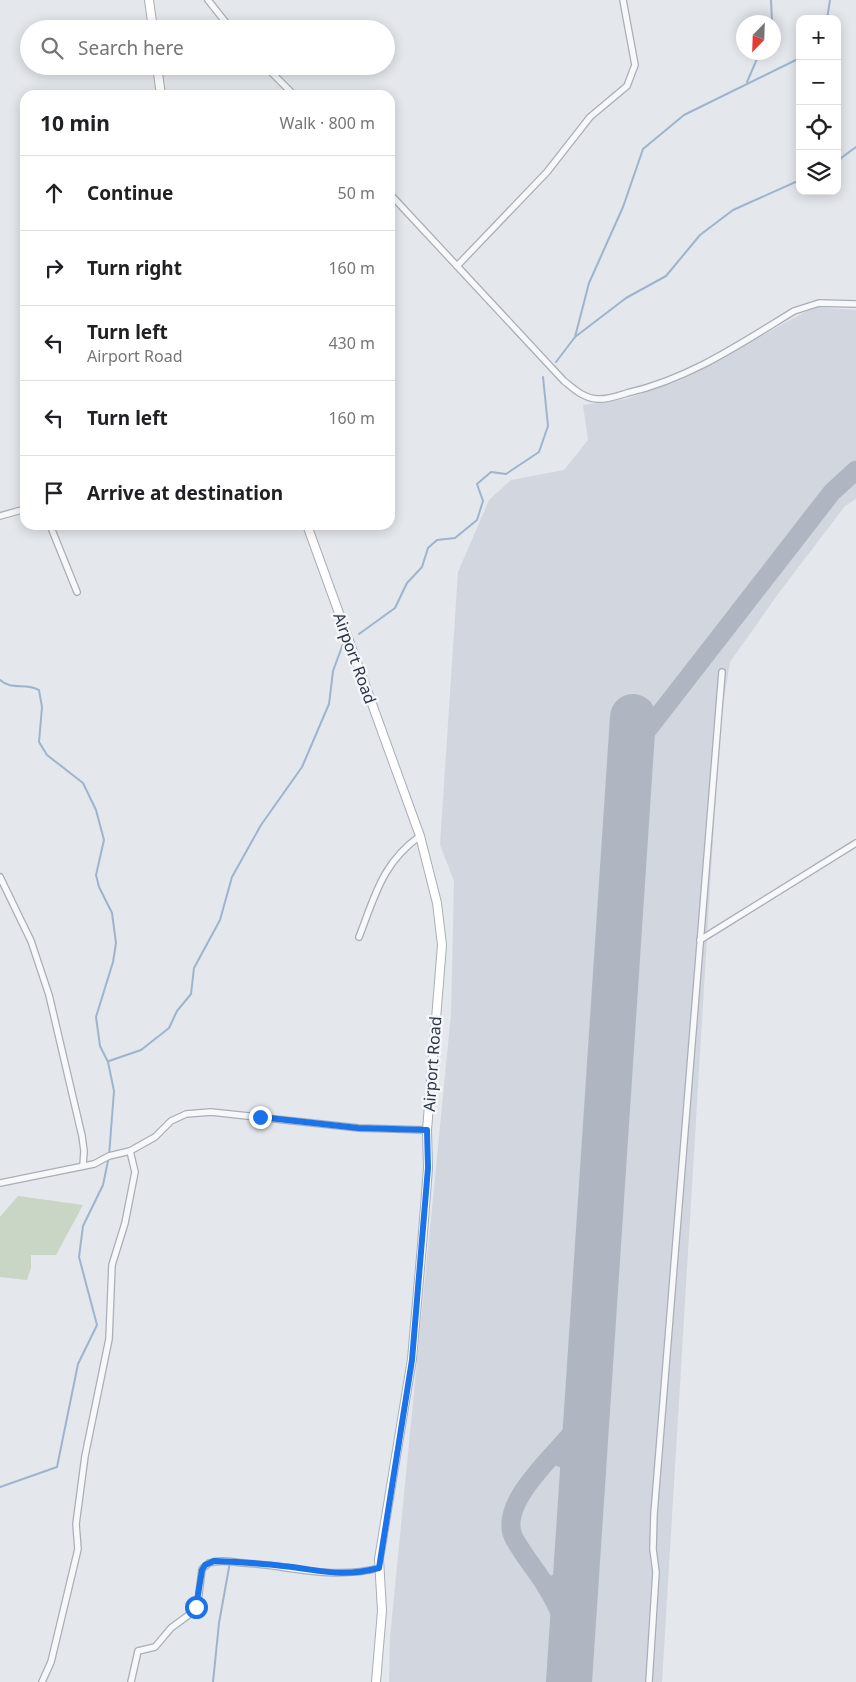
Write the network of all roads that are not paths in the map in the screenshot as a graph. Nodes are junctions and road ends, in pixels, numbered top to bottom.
1 (149, 0) edge
2 (208, 0) edge
3 (623, 0) edge
4 (152, 20) edge
5 (224, 20) edge
6 (158, 75) edge
7 (274, 75) edge
8 (160, 90) edge
9 (289, 90) edge
10 (395, 199) edge
11 (457, 266) junction
12 (856, 304) edge
13 (20, 510) edge
14 (0, 516) edge
15 (52, 530) edge
16 (309, 530) edge
17 (77, 592) dead end
18 (722, 672) dead end
19 (420, 836) junction
20 (856, 843) edge
21 (0, 877) edge
22 (359, 937) dead end
23 (700, 940) junction
24 (427, 1130) junction
25 (130, 1151) junction
26 (83, 1166) junction
27 (0, 1183) edge
28 (379, 1568) junction
29 (42, 1682) edge
30 (132, 1682) edge
31 (376, 1682) edge
32 (649, 1682) edge

1 - 4 street
2 - 5 street
3 - 11 street
6 - 8 street
7 - 9 street
10 - 11 street
11 - 12 street
13 - 14 street
15 - 17 street
16 - 19 street, Airport Road
18 - 23 street
19 - 22 street
19 - 24 street, Airport Road
20 - 23 street
21 - 26 street
23 - 32 street
24 - 25 street
24 - 28 street, Airport Road
25 - 26 street
25 - 29 street
26 - 27 street
28 - 30 street
28 - 31 street, Airport Road

